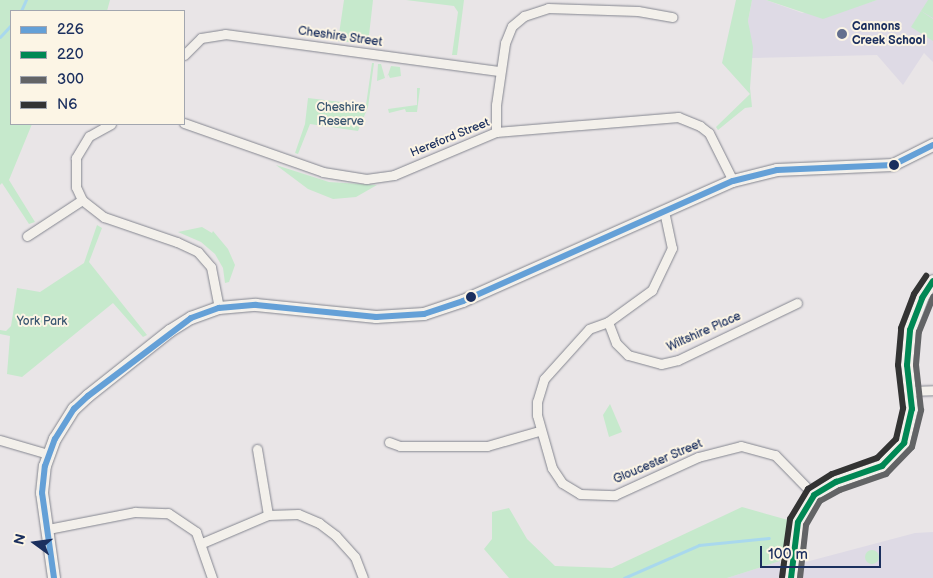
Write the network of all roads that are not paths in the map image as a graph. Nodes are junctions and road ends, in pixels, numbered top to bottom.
1 (672, 17) dead end
2 (185, 55) edge
3 (499, 71) junction
4 (185, 123) edge
5 (109, 125) edge
6 (496, 132) junction
7 (933, 145) edge
8 (733, 181) junction
9 (82, 200) junction
10 (664, 211) junction
11 (27, 236) dead end
12 (933, 281) edge
13 (797, 303) dead end
14 (219, 308) junction
15 (608, 322) junction
16 (933, 390) edge
17 (910, 391) junction
18 (539, 431) junction
19 (0, 440) edge
20 (389, 442) dead end
21 (257, 449) dead end
22 (48, 454) junction
23 (814, 495) junction
24 (268, 515) junction
25 (48, 530) junction
26 (202, 543) junction
27 (54, 578) edge
28 (212, 578) edge
29 (363, 578) edge
30 (791, 578) edge

1 - 3 street
2 - 3 street, Cheshire Street
3 - 6 street
4 - 6 street, Hereford Street
5 - 9 street
6 - 8 street, Hereford Street
7 - 8 main road
8 - 10 main road
9 - 11 street
9 - 14 street
10 - 14 main road
10 - 15 street, Gloucester Street
12 - 17 main road
13 - 15 street, Wiltshire Place
14 - 22 main road
15 - 18 street, Gloucester Street
16 - 17 street
17 - 23 main road
18 - 20 street
18 - 23 street, Gloucester Street
19 - 22 street
21 - 24 street
22 - 25 main road
23 - 30 main road
24 - 26 street
24 - 29 street
25 - 26 street
25 - 27 main road
26 - 28 street

